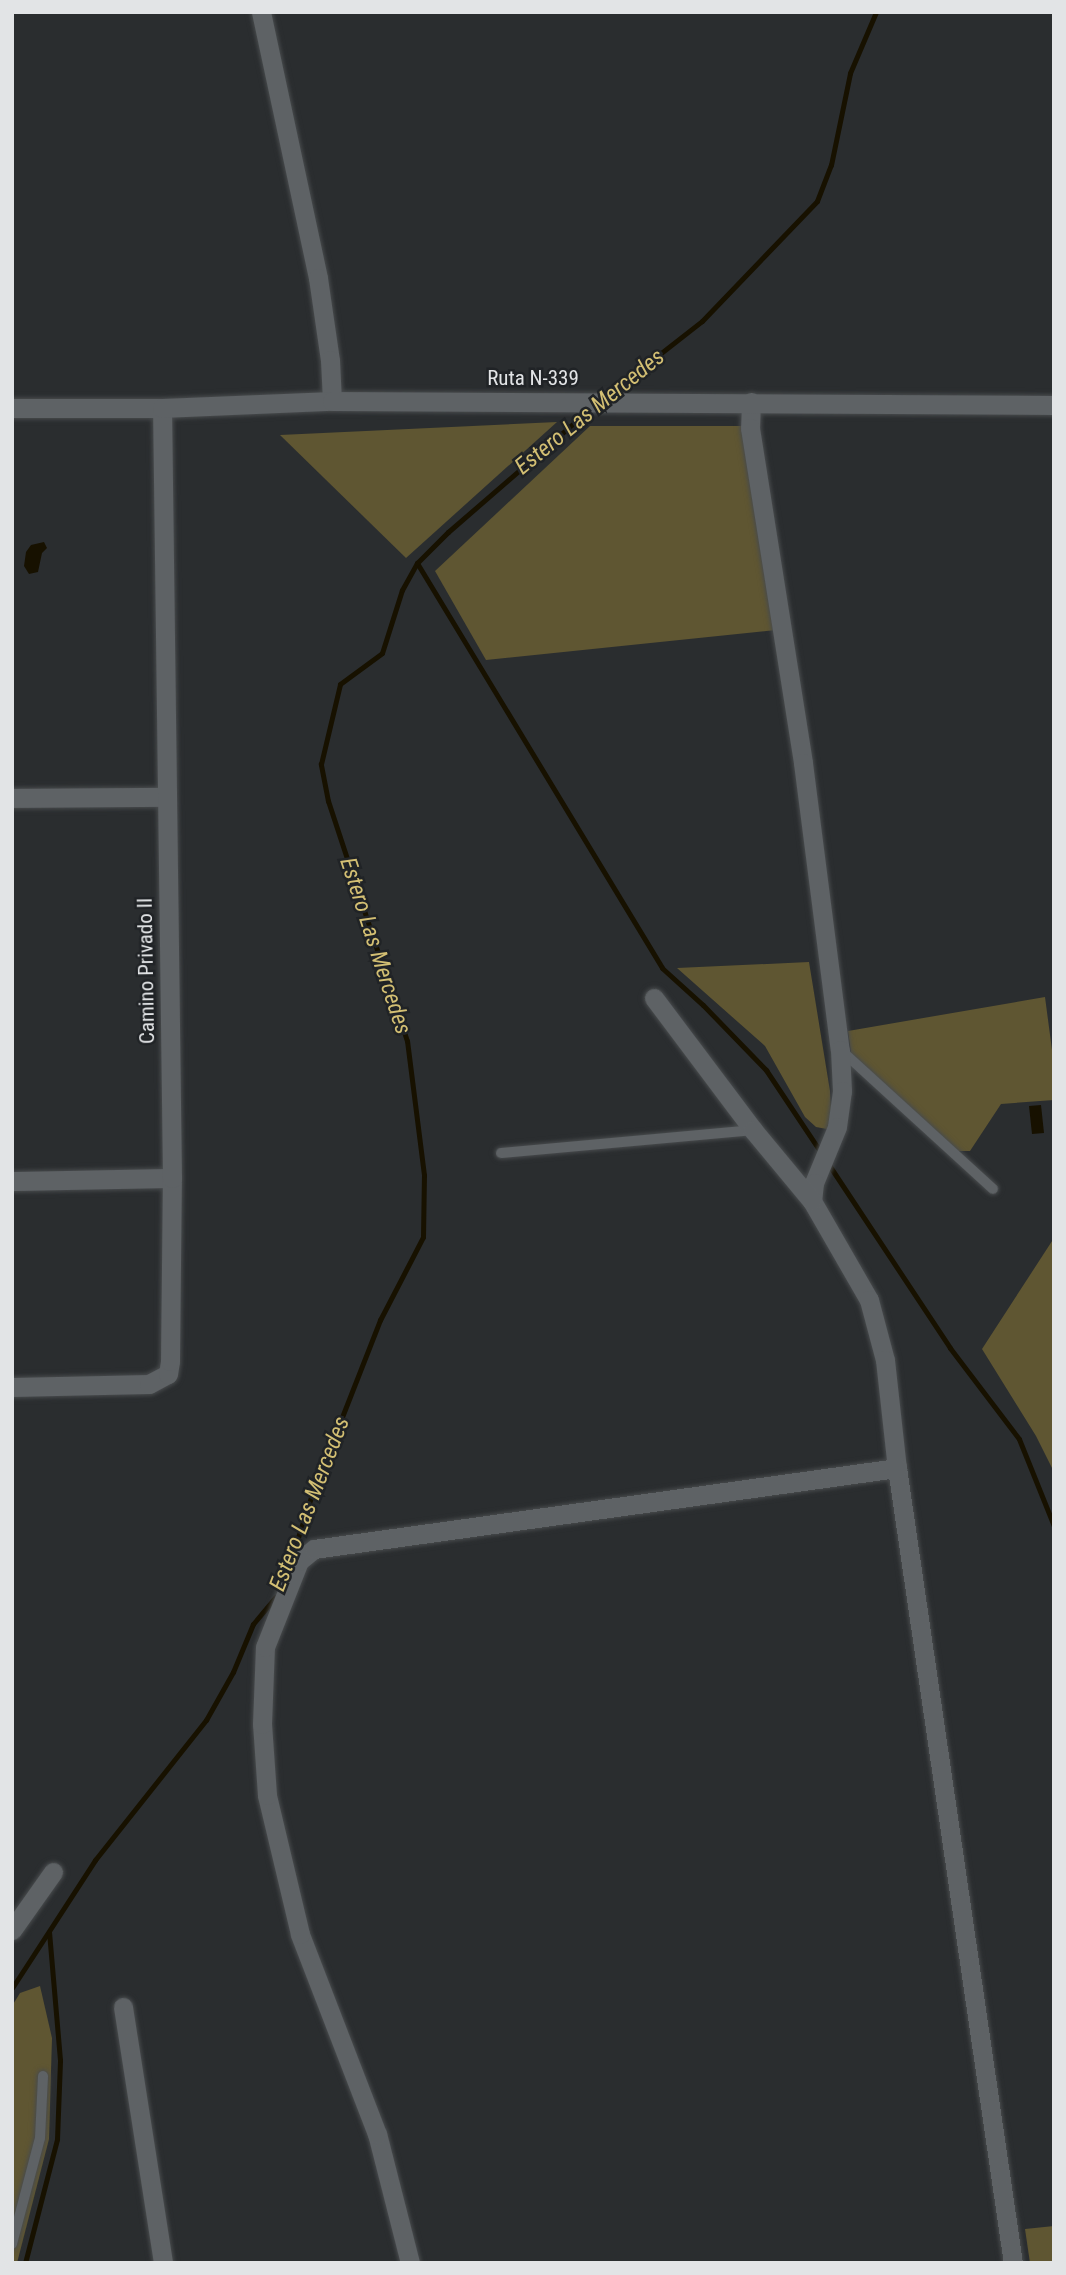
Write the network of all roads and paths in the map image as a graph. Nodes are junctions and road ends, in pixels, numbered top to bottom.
1 (261, 12) edge
2 (332, 401) junction
3 (751, 402) junction
4 (1054, 405) edge
5 (12, 408) edge
6 (162, 408) junction
7 (165, 797) junction
8 (12, 798) edge
9 (654, 998) dead end
10 (840, 1050) junction
11 (753, 1130) junction
12 (501, 1153) dead end
13 (172, 1178) junction
14 (12, 1181) edge
15 (993, 1189) dead end
16 (811, 1201) junction
17 (12, 1388) edge
18 (897, 1468) junction
19 (53, 1872) dead end
20 (12, 1930) edge
21 (123, 2007) dead end
22 (43, 2076) dead end
23 (12, 2244) edge
24 (163, 2263) edge
25 (410, 2263) edge
26 (1013, 2263) edge

1 - 2 street
2 - 3 street, Ruta N-339
2 - 6 street, Ruta N-339
3 - 4 street, Ruta N-339
3 - 10 street
5 - 6 street, Ruta N-339
6 - 7 street, Camino Privado II
7 - 8 street
7 - 13 street, Camino Privado II
9 - 11 street
10 - 15 lane
10 - 16 street
11 - 12 lane
11 - 16 street
13 - 14 street
13 - 17 street, Camino Privado II
16 - 18 street
18 - 25 street
18 - 26 street
19 - 20 street
21 - 24 street
22 - 23 lane

